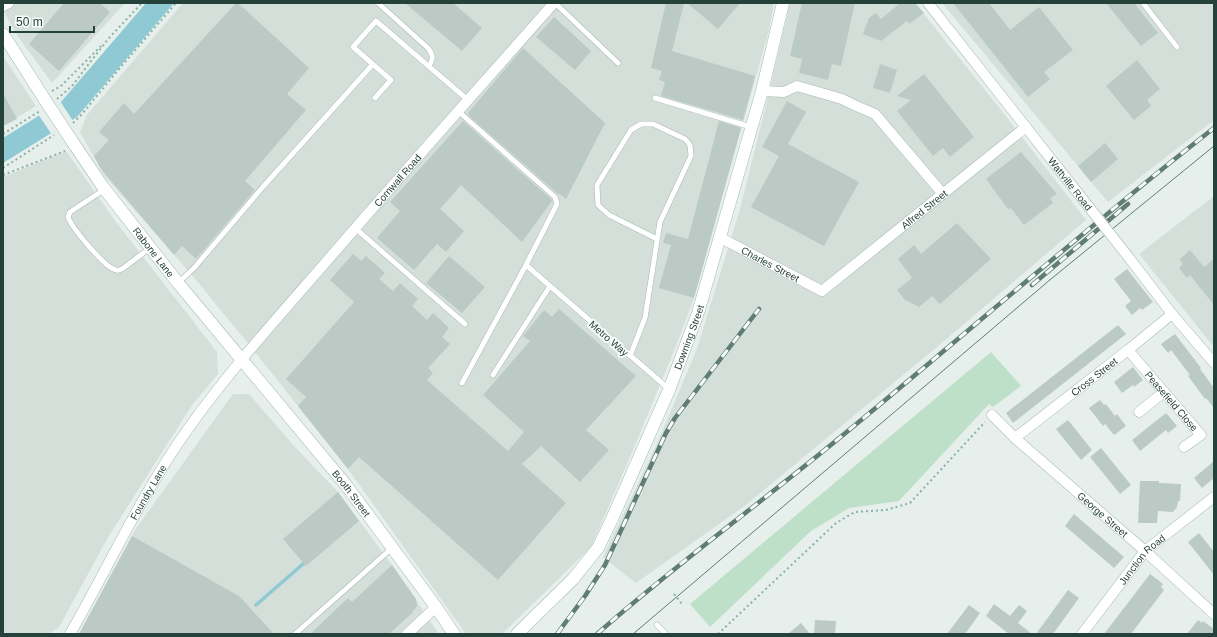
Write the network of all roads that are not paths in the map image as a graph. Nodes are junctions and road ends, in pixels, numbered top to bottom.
1 (9, 3) edge
2 (378, 3) edge
3 (555, 3) edge
4 (783, 3) edge
5 (928, 3) edge
6 (1143, 3) edge
7 (3, 6) edge
8 (3, 34) edge
9 (1177, 47) dead end
10 (618, 63) dead end
11 (373, 64) junction
12 (429, 66) junction
13 (762, 91) junction
14 (375, 98) dead end
15 (655, 98) dead end
16 (468, 100) junction
17 (458, 111) junction
18 (1026, 126) junction
19 (751, 127) junction
20 (105, 189) junction
21 (943, 194) junction
22 (355, 228) junction
23 (719, 237) junction
24 (656, 239) junction
25 (151, 248) junction
26 (526, 265) junction
27 (178, 283) junction
28 (550, 286) junction
29 (822, 291) joint
30 (1172, 314) junction
31 (465, 324) dead end
32 (1128, 350) junction
33 (630, 356) junction
34 (242, 359) junction
35 (1214, 363) edge
36 (493, 375) dead end
37 (462, 383) dead end
38 (669, 390) junction
39 (1164, 392) junction
40 (1139, 412) dead end
41 (992, 415) road end
42 (1015, 438) junction
43 (1184, 447) dead end
44 (1214, 497) edge
45 (392, 548) junction
46 (1145, 551) junction
47 (436, 607) junction
48 (1214, 614) edge
49 (657, 625) dead end
50 (70, 634) edge
51 (295, 634) edge
52 (407, 634) edge
53 (454, 634) edge
54 (517, 634) edge
55 (666, 634) edge
56 (1082, 634) edge

1 - 7 street
2 - 12 lane
3 - 10 lane
3 - 16 street, Cornwall Road
4 - 13 main road, Downing Street
5 - 18 street, Wattville Road
6 - 9 lane
8 - 20 main road, Rabone Lane, bridge
11 - 12 lane
11 - 14 lane
11 - 27 lane
12 - 16 lane
13 - 19 main road, Downing Street
13 - 21 street
15 - 19 lane
16 - 17 street, Cornwall Road
17 - 22 street, Cornwall Road
17 - 26 lane
18 - 21 street, Alfred Street
18 - 30 street, Wattville Road, bridge
19 - 23 main road, Downing Street
20 - 25 main road, Rabone Lane
20 - 25 lane
21 - 29 street, Alfred Street
22 - 31 lane
22 - 34 street, Cornwall Road
23 - 29 street, Charles Street
23 - 38 main road, Downing Street
24 - 24 lane
24 - 33 lane
25 - 27 main road, Rabone Lane
26 - 28 lane, Metro Way
26 - 37 lane
27 - 34 main road, Rabone Lane
28 - 33 lane, Metro Way
28 - 36 lane
30 - 32 street, Cross Street
30 - 35 street, Wattville Road
32 - 39 street, Peasefield Close
32 - 42 street, Cross Street
33 - 38 lane, Metro Way
34 - 45 main road, Booth Street
34 - 50 street, Foundry Lane
38 - 54 main road, Downing Street
39 - 40 street
39 - 43 street, Peasefield Close
41 - 42 street, George Street
42 - 46 street, George Street
44 - 46 street, Junction Road
45 - 47 main road, Booth Street
45 - 51 lane
46 - 48 street, George Street
46 - 56 street, Junction Road
47 - 52 street
47 - 53 main road, Booth Street
49 - 55 lane

